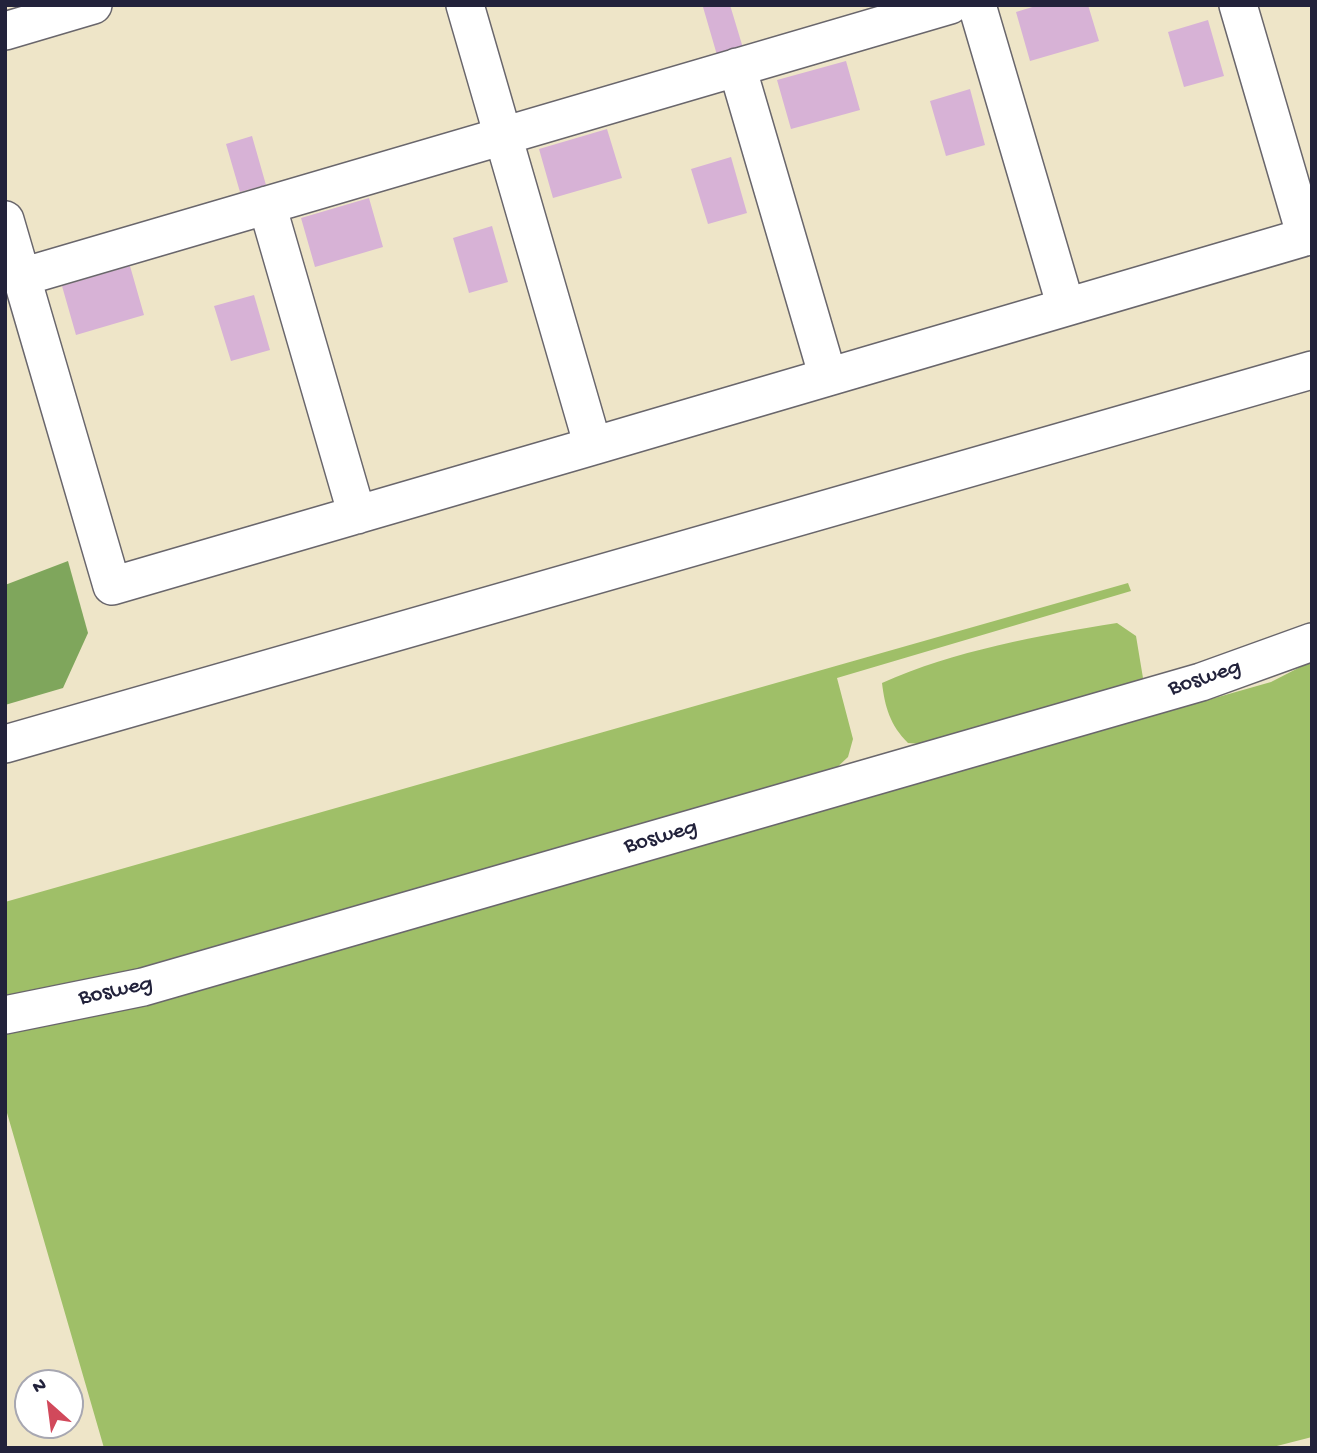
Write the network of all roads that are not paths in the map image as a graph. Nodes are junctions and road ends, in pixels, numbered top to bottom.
1 (93, 5) edge
2 (465, 5) edge
3 (950, 5) edge
4 (977, 5) edge
5 (1238, 5) edge
6 (5, 31) edge
7 (737, 67) junction
8 (503, 136) junction
9 (267, 205) junction
10 (5, 220) edge
11 (1309, 236) edge
12 (22, 277) junction
13 (1066, 307) junction
14 (1312, 370) edge
15 (828, 377) junction
16 (593, 446) junction
17 (357, 515) junction
18 (1312, 642) edge
19 (5, 744) edge
20 (5, 1015) edge

1 - 6 lane
2 - 8 lane
3 - 7 lane
4 - 13 lane
5 - 11 lane
7 - 8 lane
7 - 15 lane
8 - 9 lane
8 - 16 lane
9 - 12 lane
9 - 17 lane
10 - 12 lane
11 - 13 lane
12 - 17 lane
13 - 15 lane
14 - 19 lane
15 - 16 lane
16 - 17 lane
18 - 20 lane, Bosweg

